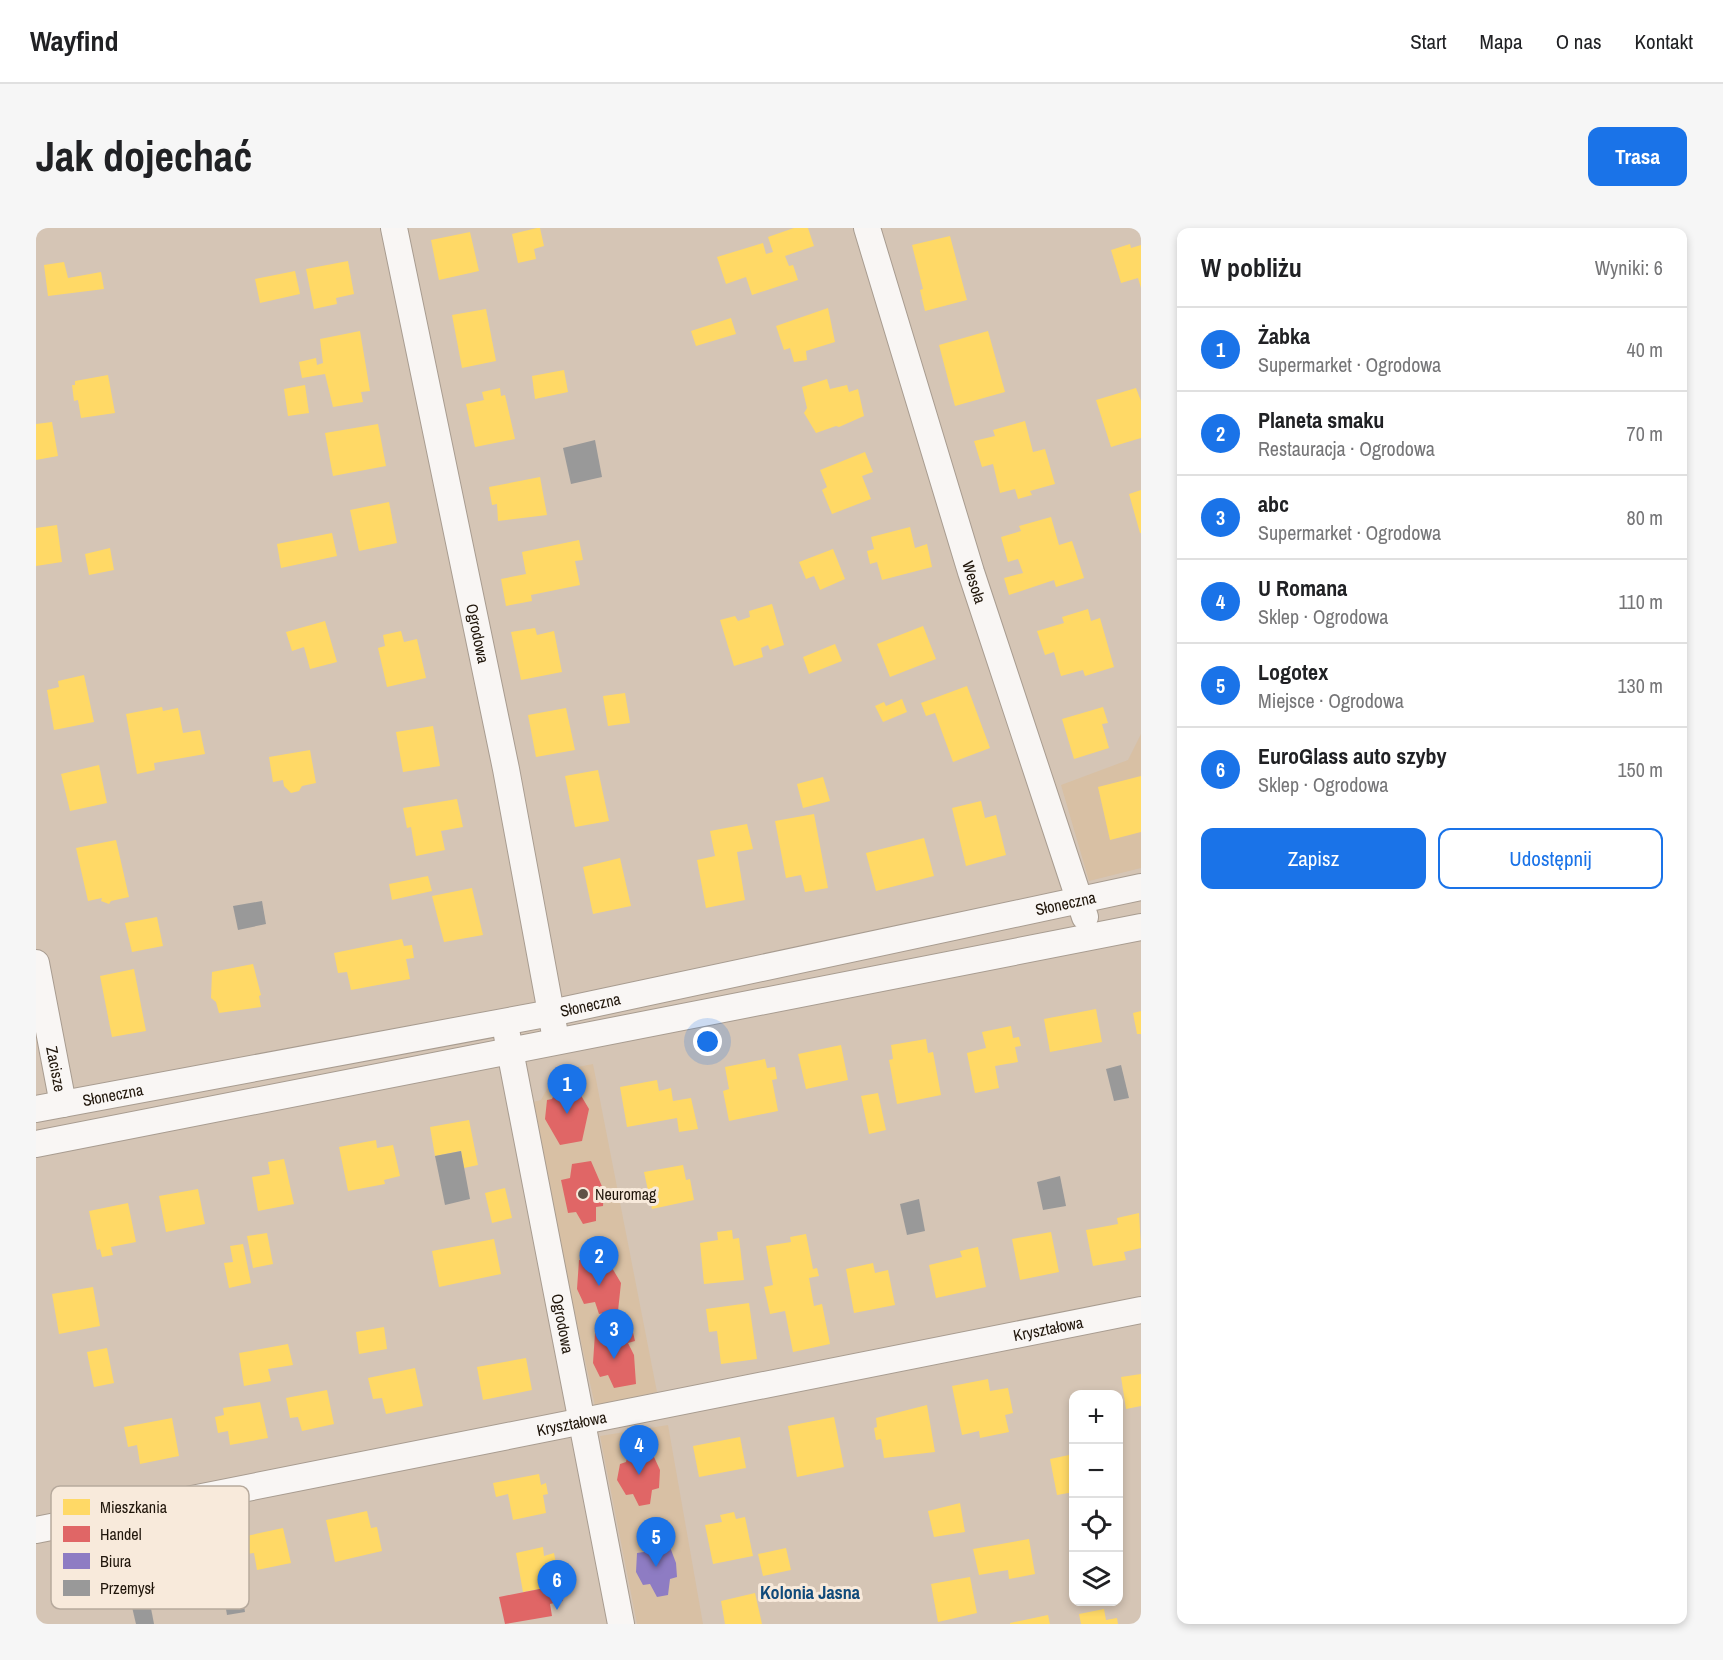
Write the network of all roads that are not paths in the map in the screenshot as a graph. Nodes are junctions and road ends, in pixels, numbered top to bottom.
1 (394, 228) edge
2 (867, 228) edge
3 (1141, 887) edge
4 (1082, 900) junction
5 (1141, 927) edge
6 (1089, 936) junction
7 (36, 963) edge
8 (551, 1013) junction
9 (504, 1022) junction
10 (557, 1041) junction
11 (510, 1050) junction
12 (63, 1104) junction
13 (36, 1109) edge
14 (36, 1144) edge
15 (1141, 1310) edge
16 (581, 1423) junction
17 (249, 1488) edge
18 (51, 1527) edge
19 (36, 1530) edge
20 (621, 1624) edge

1 - 8 street, Ogrodowa
2 - 4 street, Wesoła
3 - 4 street, Słoneczna
4 - 6 street, Wesoła
4 - 8 street, Słoneczna
5 - 6 street, Słoneczna
6 - 10 street, Słoneczna
7 - 12 street, Zacisze
8 - 9 street, Słoneczna
8 - 10 street, Ogrodowa
9 - 11 street, Ogrodowa
9 - 12 street, Słoneczna
10 - 11 street, Słoneczna
11 - 14 street, Słoneczna
11 - 16 street, Ogrodowa
12 - 13 street, Słoneczna
15 - 16 street, Kryształowa
16 - 17 street, Kryształowa
16 - 20 street, Ogrodowa
18 - 19 street, Kryształowa

